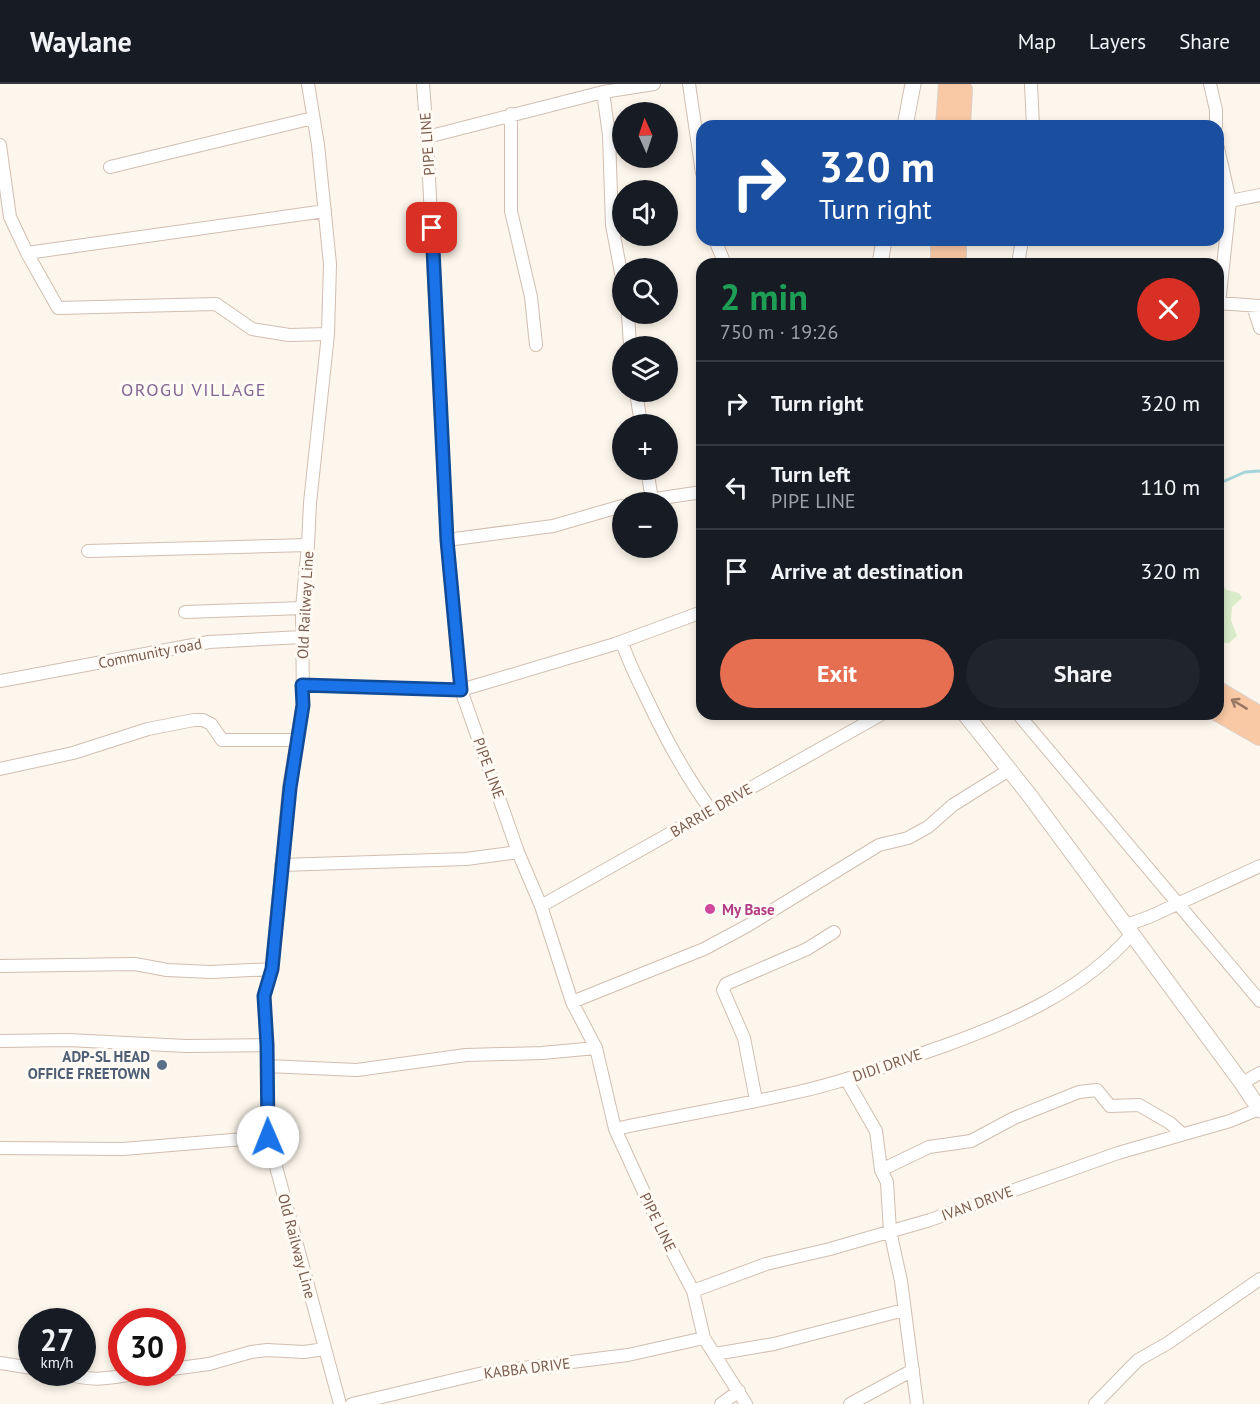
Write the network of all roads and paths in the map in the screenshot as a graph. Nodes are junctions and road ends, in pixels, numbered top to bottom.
1 (308, 84) edge
2 (423, 84) edge
3 (654, 84) edge
4 (689, 84) edge
5 (913, 84) edge
6 (949, 84) edge
7 (962, 84) edge
8 (1031, 84) edge
9 (1210, 84) edge
10 (603, 92) junction
11 (511, 114) junction
12 (313, 118) junction
13 (906, 120) edge
14 (946, 120) edge
15 (960, 120) edge
16 (1032, 120) edge
17 (1216, 120) edge
18 (696, 131) edge
19 (428, 137) junction
20 (0, 145) edge
21 (110, 167) dead end
22 (1260, 195) edge
23 (1224, 202) edge
24 (325, 211) junction
25 (5, 219) edge
26 (27, 253) junction
27 (618, 258) edge
28 (1224, 304) edge
29 (1256, 306) edge
30 (1260, 328) edge
31 (328, 334) junction
32 (536, 345) dead end
33 (696, 493) edge
34 (678, 495) edge
35 (612, 509) edge
36 (447, 540) junction
37 (308, 545) junction
38 (88, 551) dead end
39 (302, 608) junction
40 (185, 612) dead end
41 (696, 614) edge
42 (302, 637) junction
43 (622, 642) junction
44 (0, 681) edge
45 (302, 685) junction
46 (461, 690) junction
47 (1224, 696) edge
48 (1224, 714) edge
49 (1260, 717) edge
50 (871, 720) edge
51 (970, 720) edge
52 (1023, 720) edge
53 (1260, 735) edge
54 (297, 740) junction
55 (0, 769) edge
56 (1010, 770) junction
57 (710, 809) junction
58 (518, 852) junction
59 (281, 865) junction
60 (1260, 866) edge
61 (1179, 904) junction
62 (541, 906) junction
63 (1128, 931) junction
64 (834, 932) dead end
65 (0, 966) edge
66 (272, 969) junction
67 (1260, 1001) edge
68 (572, 1002) junction
69 (0, 1041) edge
70 (267, 1045) junction
71 (596, 1048) junction
72 (267, 1066) junction
73 (1260, 1073) edge
74 (846, 1079) junction
75 (1242, 1083) junction
76 (756, 1100) junction
77 (1260, 1109) edge
78 (615, 1129) junction
79 (1182, 1134) junction
80 (268, 1137) junction
81 (0, 1148) edge
82 (881, 1170) junction
83 (890, 1231) junction
84 (1260, 1279) edge
85 (693, 1291) junction
86 (904, 1310) junction
87 (704, 1338) junction
88 (325, 1349) junction
89 (715, 1354) junction
90 (0, 1363) edge
91 (18, 1366) edge
92 (186, 1367) edge
93 (914, 1370) junction
94 (739, 1391) junction
95 (340, 1404) edge
96 (352, 1404) edge
97 (721, 1404) edge
98 (746, 1404) edge
99 (850, 1404) edge
100 (916, 1404) edge
101 (1095, 1404) edge

1 - 12 street, Old Railway Line
2 - 19 street, PIPE LINE
3 - 10 street
4 - 18 street
5 - 13 street
6 - 14 highway
7 - 15 highway
8 - 16 street
9 - 17 street
10 - 11 street
10 - 27 street
11 - 19 street
11 - 32 street
12 - 21 street
12 - 24 street, Old Railway Line
19 - 36 street, PIPE LINE
20 - 25 street
22 - 23 street
24 - 26 street
24 - 31 street, Old Railway Line
25 - 26 street
26 - 31 street
28 - 29 street
29 - 30 street
31 - 37 street, Old Railway Line
33 - 34 street
35 - 36 street
36 - 46 street, PIPE LINE
37 - 38 street
37 - 39 street, Old Railway Line
39 - 40 street
39 - 42 street, Old Railway Line
41 - 43 street
42 - 44 street, Community road
42 - 45 street, Old Railway Line
43 - 46 street
43 - 57 street
45 - 46 street
45 - 54 street, Old Railway Line
46 - 58 street, PIPE LINE
49 -> 47 highway
48 - 53 highway
50 - 57 street, BARRIE DRIVE
51 - 56 street
52 - 61 street
54 - 55 street
54 - 59 street, Old Railway Line
56 - 63 street
56 - 68 street
57 - 62 street, BARRIE DRIVE
58 - 59 street
58 - 62 street, PIPE LINE
59 - 66 street, Old Railway Line
60 - 61 street
61 - 63 street
61 - 67 street
62 - 68 street, PIPE LINE
63 - 74 street, DIDI DRIVE
63 - 75 street
64 - 76 street
65 - 66 street
66 - 70 street, Old Railway Line
68 - 71 street, PIPE LINE
69 - 70 street
70 - 72 street, Old Railway Line
71 - 72 street
71 - 78 street, PIPE LINE
72 - 80 street, Old Railway Line
73 - 75 street
74 - 76 street, DIDI DRIVE
74 - 82 street
75 - 77 street
76 - 78 street, DIDI DRIVE
77 - 79 street, IVAN DRIVE
78 - 85 street, PIPE LINE
79 - 82 street
79 - 83 street, IVAN DRIVE
80 - 81 street
80 - 88 street, Old Railway Line
82 - 83 street
83 - 85 street, IVAN DRIVE
83 - 86 street
84 - 101 street
85 - 87 street, PIPE LINE
86 - 89 street
86 - 93 street
87 - 89 street, PIPE LINE
87 - 96 street, KABBA DRIVE
88 - 92 street
88 - 95 street, Old Railway Line
89 - 94 street, PIPE LINE
90 - 91 street
93 - 99 street
93 - 100 street
94 - 97 street
94 - 98 street, PIPE LINE

